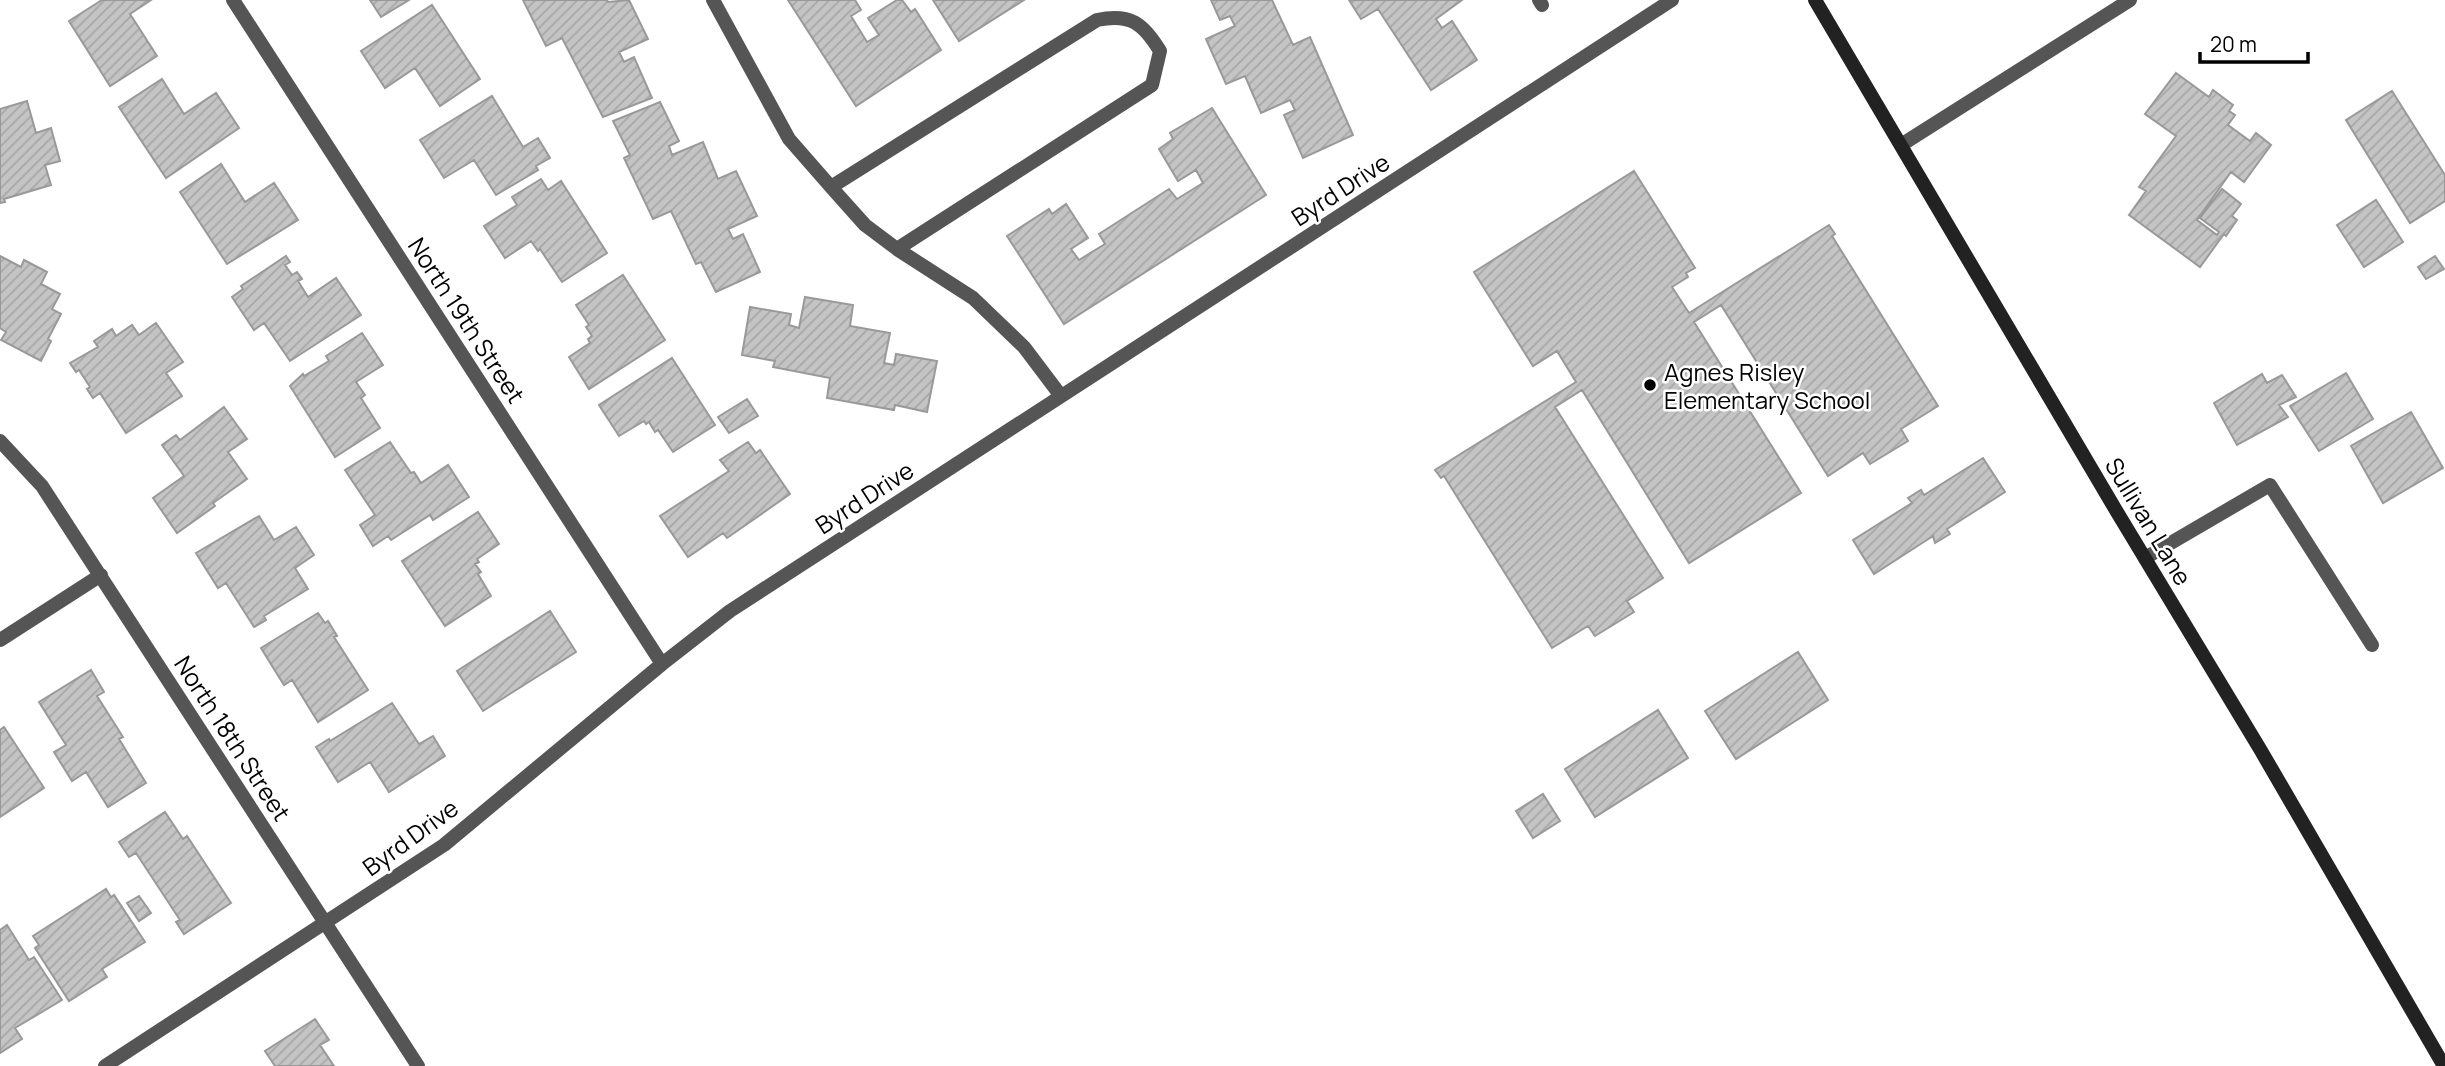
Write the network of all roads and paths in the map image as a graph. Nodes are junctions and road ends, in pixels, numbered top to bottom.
1 (233, 0) edge
2 (713, 0) edge
3 (1672, 0) edge
4 (1815, 0) edge
5 (2130, 0) edge
6 (1901, 145) junction
7 (831, 187) junction
8 (897, 249) junction
9 (1062, 396) junction
10 (0, 442) edge
11 (2145, 558) junction
12 (101, 575) junction
13 (0, 640) edge
14 (2372, 645) dead end
15 (662, 664) junction
16 (326, 923) junction
17 (105, 1066) edge
18 (418, 1066) edge
19 (2444, 1066) edge

1 - 15 street, North 19th Street
2 - 7 street
3 - 9 street, Byrd Drive
4 - 6 street, Sullivan Lane
5 - 6 street
6 - 11 street, Sullivan Lane
7 - 8 street
7 - 8 street
8 - 9 street
9 - 15 street, Byrd Drive
10 - 12 street, North 18th Street
11 - 14 street
11 - 19 street, Sullivan Lane
12 - 13 street
12 - 16 street, North 18th Street
15 - 16 street, Byrd Drive
16 - 17 street, Byrd Drive
16 - 18 street, North 18th Street

